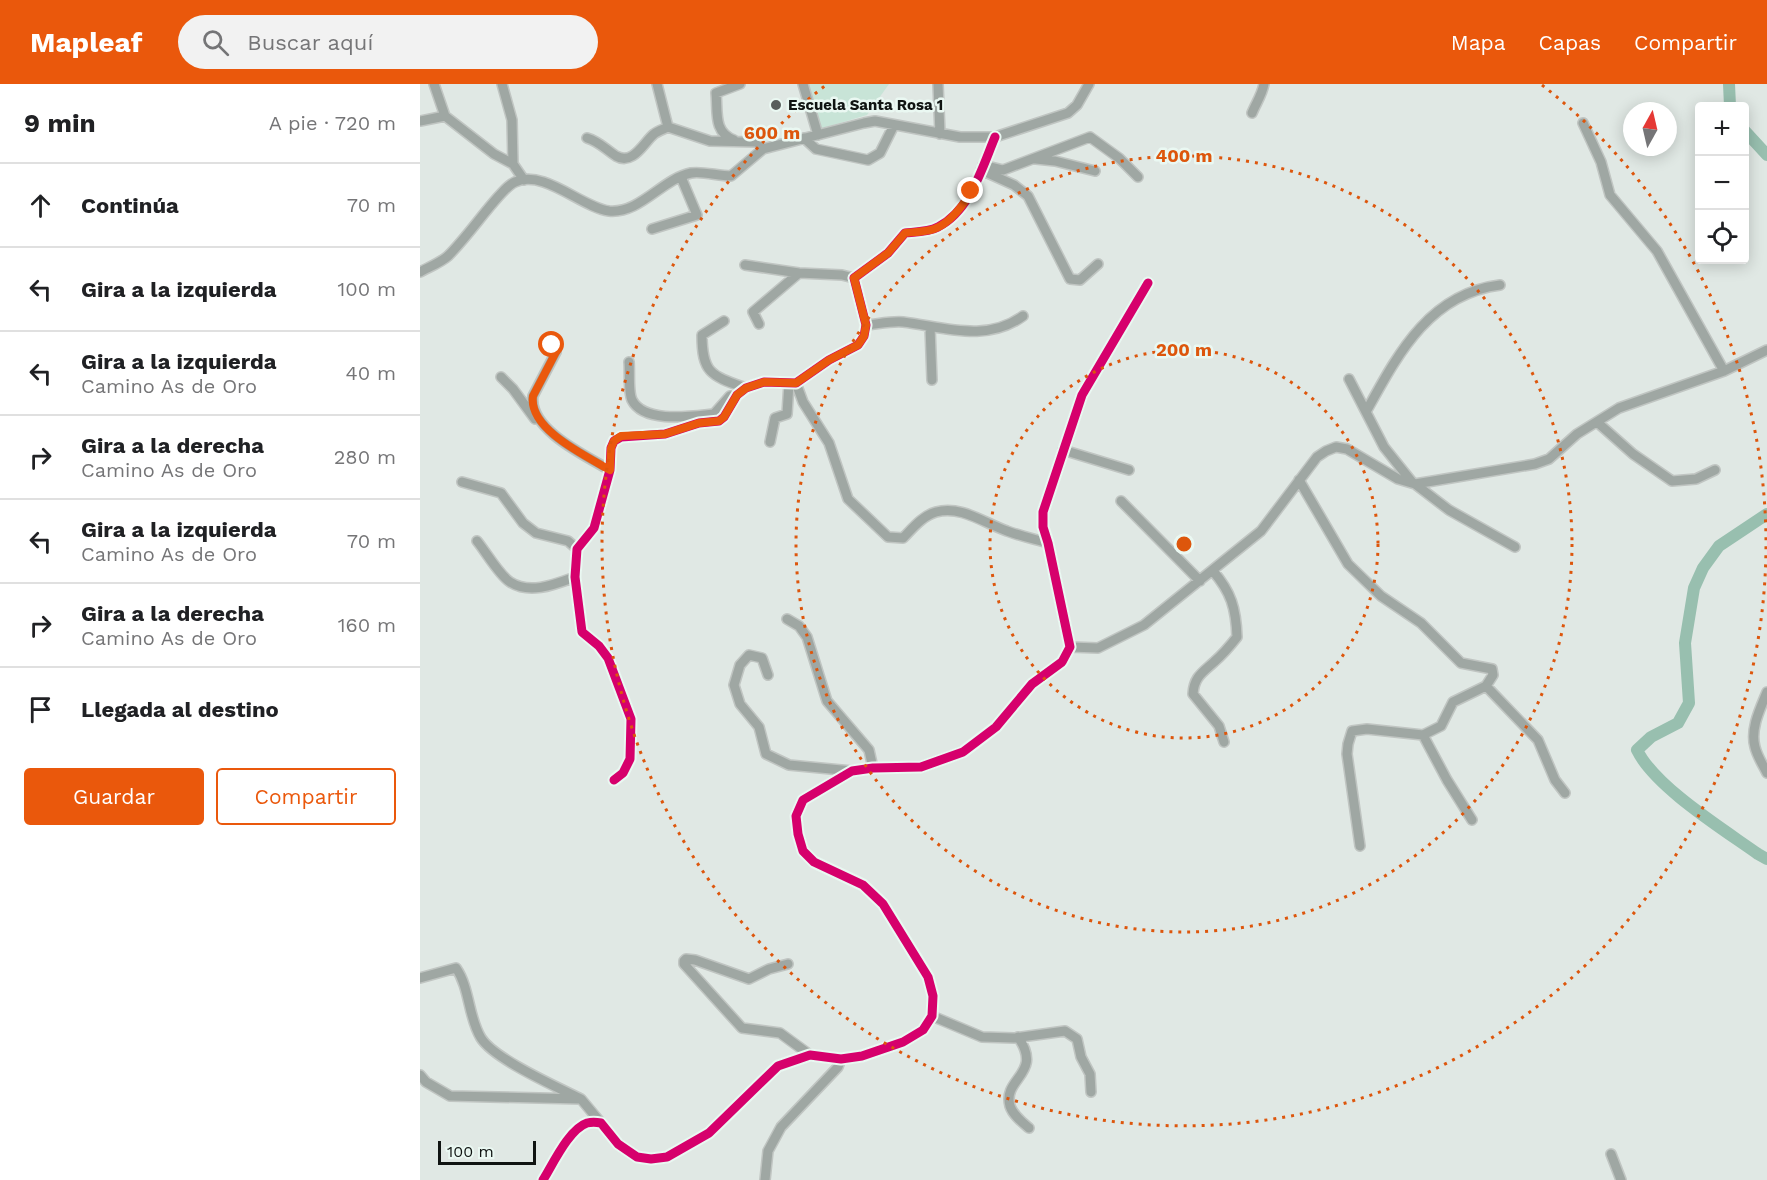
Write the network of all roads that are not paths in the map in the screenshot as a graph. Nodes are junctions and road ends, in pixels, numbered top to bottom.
1 (434, 84) edge
2 (502, 84) edge
3 (657, 84) edge
4 (740, 84) edge
5 (803, 84) edge
6 (938, 84) edge
7 (1089, 84) edge
8 (1264, 84) edge
9 (1252, 113) dead end
10 (445, 116) junction
11 (420, 121) edge
12 (1583, 123) dead end
13 (894, 125) junction
14 (668, 127) junction
15 (940, 134) junction
16 (818, 135) junction
17 (995, 137) junction
18 (587, 138) dead end
19 (804, 138) junction
20 (739, 141) junction
21 (763, 149) junction
22 (1029, 160) junction
23 (513, 164) junction
24 (982, 168) junction
25 (1095, 171) dead end
26 (681, 177) junction
27 (1138, 177) dead end
28 (524, 180) junction
29 (652, 229) dead end
30 (1098, 264) dead end
31 (745, 265) dead end
32 (420, 272) edge
33 (799, 273) junction
34 (854, 278) junction
35 (1148, 283) dead end
36 (1500, 285) dead end
37 (1023, 316) dead end
38 (724, 321) dead end
39 (759, 324) dead end
40 (866, 325) junction
41 (930, 327) junction
42 (552, 345) dead end
43 (1767, 350) edge
44 (629, 362) dead end
45 (1724, 371) junction
46 (501, 377) dead end
47 (1349, 379) dead end
48 (932, 380) dead end
49 (792, 383) junction
50 (746, 388) junction
51 (737, 395) junction
52 (1366, 410) junction
53 (1598, 422) junction
54 (544, 424) junction
55 (770, 442) dead end
56 (1063, 450) junction
57 (610, 470) junction
58 (1129, 470) dead end
59 (1715, 470) dead end
60 (1299, 480) junction
61 (462, 482) dead end
62 (1414, 484) junction
63 (1121, 501) dead end
64 (477, 541) dead end
65 (1048, 543) junction
66 (1515, 547) dead end
67 (577, 549) junction
68 (1212, 571) junction
69 (575, 577) junction
70 (1200, 581) junction
71 (787, 619) dead end
72 (1070, 647) junction
73 (768, 675) dead end
74 (1486, 686) junction
75 (1767, 692) edge
76 (1424, 735) junction
77 (1224, 742) dead end
78 (873, 768) junction
79 (852, 771) junction
80 (1767, 773) edge
81 (614, 780) dead end
82 (1565, 793) dead end
83 (1472, 820) dead end
84 (1360, 846) dead end
85 (788, 964) dead end
86 (420, 978) edge
87 (932, 1016) junction
88 (1018, 1037) junction
89 (810, 1055) junction
90 (841, 1059) junction
91 (420, 1075) edge
92 (1091, 1092) dead end
93 (580, 1100) junction
94 (601, 1123) junction
95 (1029, 1128) dead end
96 (1611, 1154) dead end
97 (543, 1180) edge
98 (765, 1180) edge
99 (1621, 1180) edge

1 - 10 street
2 - 23 street
3 - 14 street
4 - 20 street
5 - 16 street
6 - 15 street
7 - 17 street
8 - 9 street
10 - 11 street
10 - 23 street
12 - 45 street
13 - 15 street
13 - 16 street
13 - 19 street
14 - 18 street
14 - 20 street
15 - 17 street
16 - 19 street
17 - 24 street
19 - 21 street
20 - 21 street
21 - 26 street
22 - 24 street
22 - 25 street
22 - 27 street
23 - 28 street
24 - 30 street
24 - 34 street
26 - 28 street
26 - 29 street
28 - 32 street
31 - 33 street
33 - 34 street
33 - 39 street
34 - 40 street
35 - 56 street
36 - 52 street
37 - 41 street
38 - 50 street
40 - 41 street
40 - 49 street
41 - 48 street
42 - 54 street
43 - 45 street
44 - 51 street
45 - 53 street
46 - 54 street
47 - 52 street
49 - 50 street
49 - 55 street
49 - 65 street
50 - 51 street
51 - 57 street
52 - 62 street
53 - 59 street
53 - 62 street
54 - 57 street
56 - 58 street
56 - 65 street
57 - 67 street
60 - 62 street
60 - 68 street
60 - 74 street
61 - 67 street
62 - 66 street
63 - 70 street
64 - 69 street
65 - 72 street
67 - 69 street
68 - 70 street
68 - 77 street
69 - 81 street
70 - 72 street
71 - 78 street
72 - 78 street
73 - 79 street
74 - 76 street
74 - 82 street
75 - 80 street
76 - 83 street
76 - 84 street
78 - 79 street
79 - 87 street
85 - 89 street
86 - 93 street
87 - 88 street
87 - 90 street
88 - 92 street
88 - 95 street
89 - 90 street
89 - 94 street
90 - 98 street
91 - 93 street
93 - 94 street
94 - 97 street
96 - 99 street

